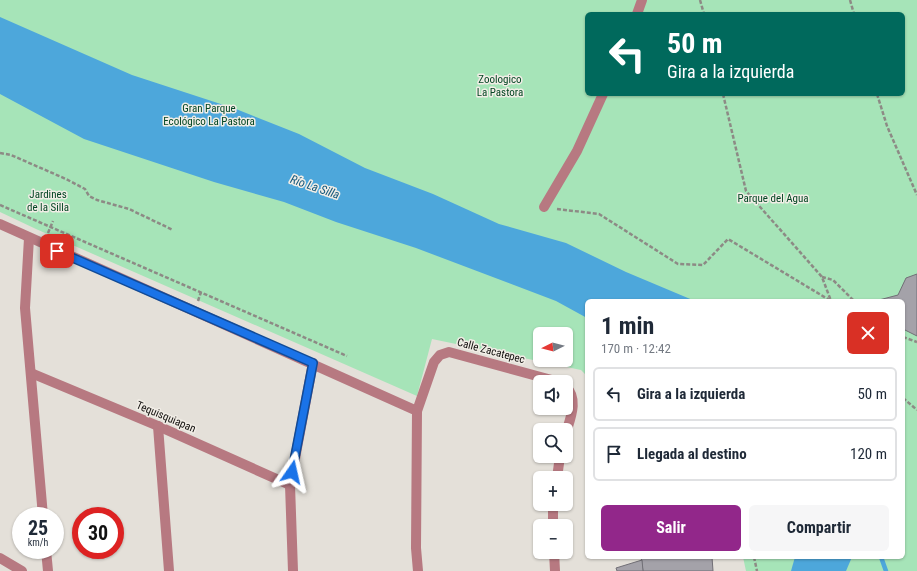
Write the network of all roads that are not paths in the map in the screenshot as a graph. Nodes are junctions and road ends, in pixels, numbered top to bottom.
1 (642, 0) edge
2 (638, 12) edge
3 (602, 96) edge
4 (544, 207) road end
5 (0, 224) edge
6 (29, 238) junction
7 (313, 363) junction
8 (31, 373) junction
9 (533, 375) edge
10 (417, 411) junction
11 (158, 426) junction
12 (290, 485) junction
13 (42, 507) edge
14 (0, 558) edge
15 (47, 559) edge
16 (554, 559) edge
17 (22, 571) edge
18 (48, 571) edge
19 (169, 571) edge
20 (293, 571) edge
21 (418, 571) edge
22 (555, 571) edge

1 - 2 street
3 - 4 street
5 - 6 street
6 - 7 street
6 - 8 street
7 - 10 street
7 - 12 street
8 - 11 street, Tequisquiapan
8 - 13 street
9 - 10 street, Calle Zacatepec
10 - 21 street
11 - 12 street, Tequisquiapan
11 - 19 street
12 - 20 street
14 - 17 street
15 - 18 street
16 - 22 street

